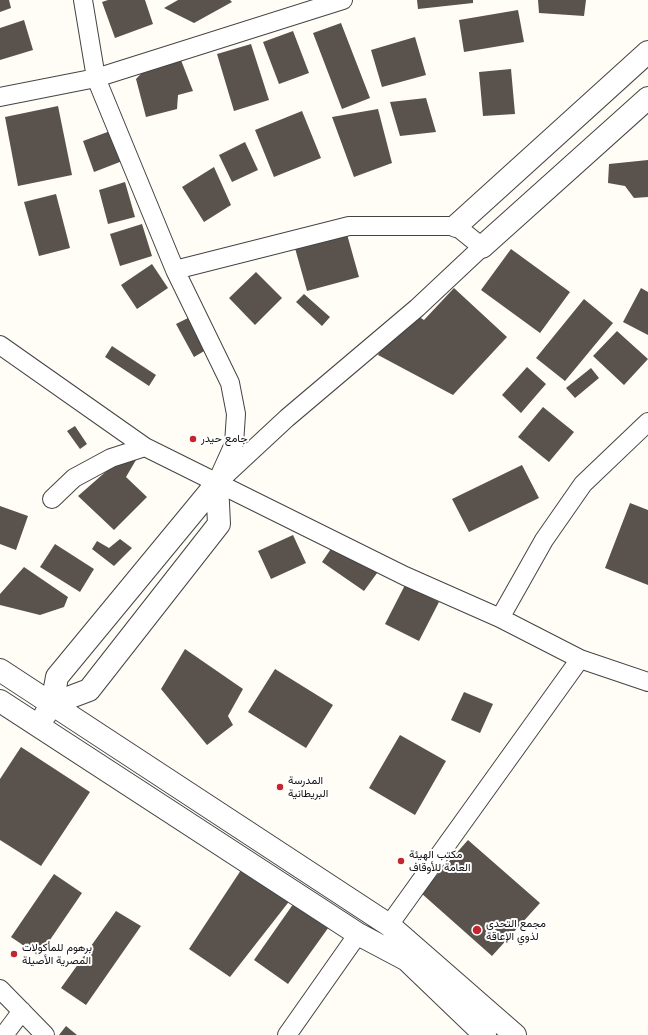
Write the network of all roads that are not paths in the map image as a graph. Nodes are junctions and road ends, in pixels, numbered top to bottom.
1 (83, 0) edge
2 (343, 0) edge
3 (648, 52) edge
4 (96, 78) junction
5 (0, 97) edge
6 (648, 98) edge
7 (456, 226) junction
8 (482, 247) junction
9 (175, 270) junction
10 (0, 345) edge
11 (648, 422) edge
12 (145, 447) junction
13 (217, 483) junction
14 (52, 499) dead end
15 (500, 618) junction
16 (580, 659) junction
17 (0, 670) edge
18 (648, 682) edge
19 (0, 701) edge
20 (52, 704) junction
21 (37, 725) junction
22 (389, 925) junction
23 (358, 934) junction
24 (0, 989) edge
25 (22, 1011) junction
26 (4, 1035) edge
27 (45, 1035) edge
28 (287, 1035) edge
29 (485, 1035) edge
30 (515, 1035) edge

1 - 4 street
2 - 4 street
3 - 7 street
4 - 5 street
4 - 9 street
6 - 8 street
7 - 8 street
7 - 9 street
8 - 13 street
9 - 13 street
10 - 12 street
11 - 15 street
12 - 13 street
12 - 14 street
13 - 15 street
13 - 20 street
13 - 20 street
15 - 16 street
16 - 18 street
16 - 22 street
17 - 20 street
19 - 21 street
20 - 21 street
20 - 22 street
21 - 23 street
22 - 30 street
23 - 28 street
23 - 29 street
24 - 25 street
25 - 26 street
25 - 27 street

